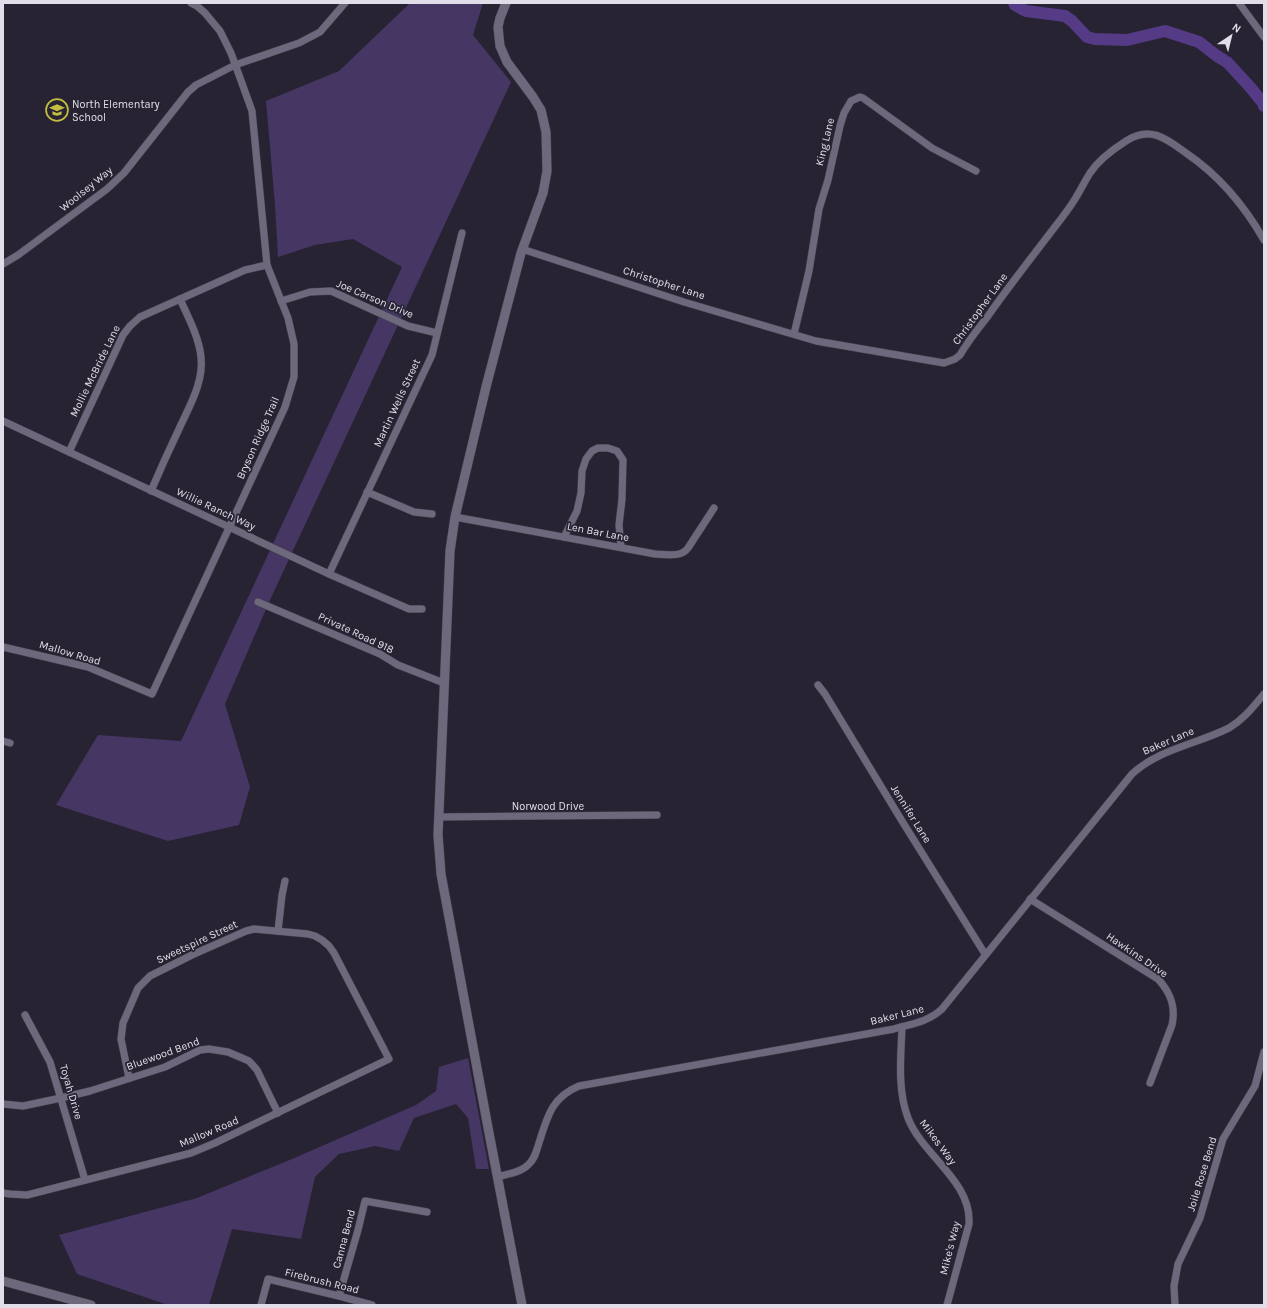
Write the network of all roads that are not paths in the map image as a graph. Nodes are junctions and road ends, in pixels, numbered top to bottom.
1 (191, 3) edge
2 (345, 3) edge
3 (506, 3) edge
4 (1239, 3) edge
5 (1264, 37) edge
6 (235, 65) junction
7 (976, 171) dead end
8 (462, 233) dead end
9 (1264, 240) edge
10 (522, 249) junction
11 (3, 264) edge
12 (267, 265) junction
13 (180, 300) junction
14 (281, 301) junction
15 (437, 333) junction
16 (794, 334) junction
17 (3, 421) edge
18 (69, 452) junction
19 (151, 491) junction
20 (367, 492) junction
21 (714, 508) dead end
22 (432, 514) dead end
23 (455, 517) junction
24 (229, 528) junction
25 (564, 536) junction
26 (621, 547) junction
27 (329, 574) junction
28 (258, 602) dead end
29 (422, 609) dead end
30 (3, 647) edge
31 (444, 683) junction
32 (818, 685) dead end
33 (152, 694) joint
34 (1264, 694) edge
35 (657, 815) dead end
36 (439, 817) junction
37 (285, 881) dead end
38 (1030, 899) junction
39 (278, 931) junction
40 (986, 954) junction
41 (25, 1015) dead end
42 (902, 1027) junction
43 (1264, 1052) edge
44 (389, 1059) joint
45 (129, 1078) junction
46 (1150, 1084) dead end
47 (61, 1098) junction
48 (3, 1104) edge
49 (278, 1113) junction
50 (497, 1177) junction
51 (85, 1180) junction
52 (3, 1193) edge
53 (964, 1196) joint
54 (427, 1212) dead end
55 (3, 1281) edge
56 (339, 1296) junction
57 (91, 1305) edge
58 (261, 1305) edge
59 (372, 1305) edge
60 (522, 1305) edge
61 (947, 1305) edge
62 (1175, 1305) edge

1 - 6 street, Bryson Ridge Trail
2 - 6 street, Woolsey Way
3 - 10 street
4 - 5 street
6 - 11 street, Woolsey Way
6 - 12 street, Bryson Ridge Trail
7 - 16 street, King Lane
8 - 15 street, Martin Wells Street
9 - 16 street, Christopher Lane
10 - 16 street, Christopher Lane
10 - 23 street
12 - 13 street, Mollie McBride Lane
12 - 14 street, Bryson Ridge Trail
13 - 18 street, Mollie McBride Lane
13 - 19 street
14 - 15 street, Joe Carson Drive
14 - 24 street, Bryson Ridge Trail
15 - 20 street, Martin Wells Street
17 - 18 street, Willie Ranch Way
18 - 19 street, Willie Ranch Way
19 - 24 street, Willie Ranch Way
20 - 22 street
20 - 27 street, Martin Wells Street
21 - 26 street, Len Bar Lane
23 - 25 street, Len Bar Lane
23 - 31 street
24 - 27 street, Willie Ranch Way
24 - 33 street, Bryson Ridge Trail
25 - 26 street, Len Bar Lane
25 - 26 street
27 - 29 street, Willie Ranch Way
28 - 31 street, Private Road 918
30 - 33 street, Mallow Road
31 - 36 street
32 - 40 street, Jennifer Lane
34 - 38 street, Baker Lane
35 - 36 street, Norwood Drive
36 - 50 street
37 - 39 street
38 - 40 street, Baker Lane
38 - 46 street, Hawkins Drive
39 - 44 street, Sweetspire Street
39 - 45 street, Sweetspire Street
40 - 42 street, Baker Lane
41 - 47 street, Toyah Drive
42 - 50 street, Baker Lane
42 - 53 street, Mikes Way
43 - 62 street, Joile Rose Bend
44 - 49 street, Mallow Road
45 - 47 street, Bluewood Bend
45 - 49 street, Bluewood Bend
47 - 48 street, Bluewood Bend
47 - 51 street, Toyah Drive
49 - 51 street, Mallow Road
50 - 60 street
51 - 52 street, Mallow Road
53 - 61 street, Mike's Way
54 - 56 street, Canna Bend
55 - 57 street
56 - 58 street, Firebrush Road
56 - 59 street, Firebrush Road

